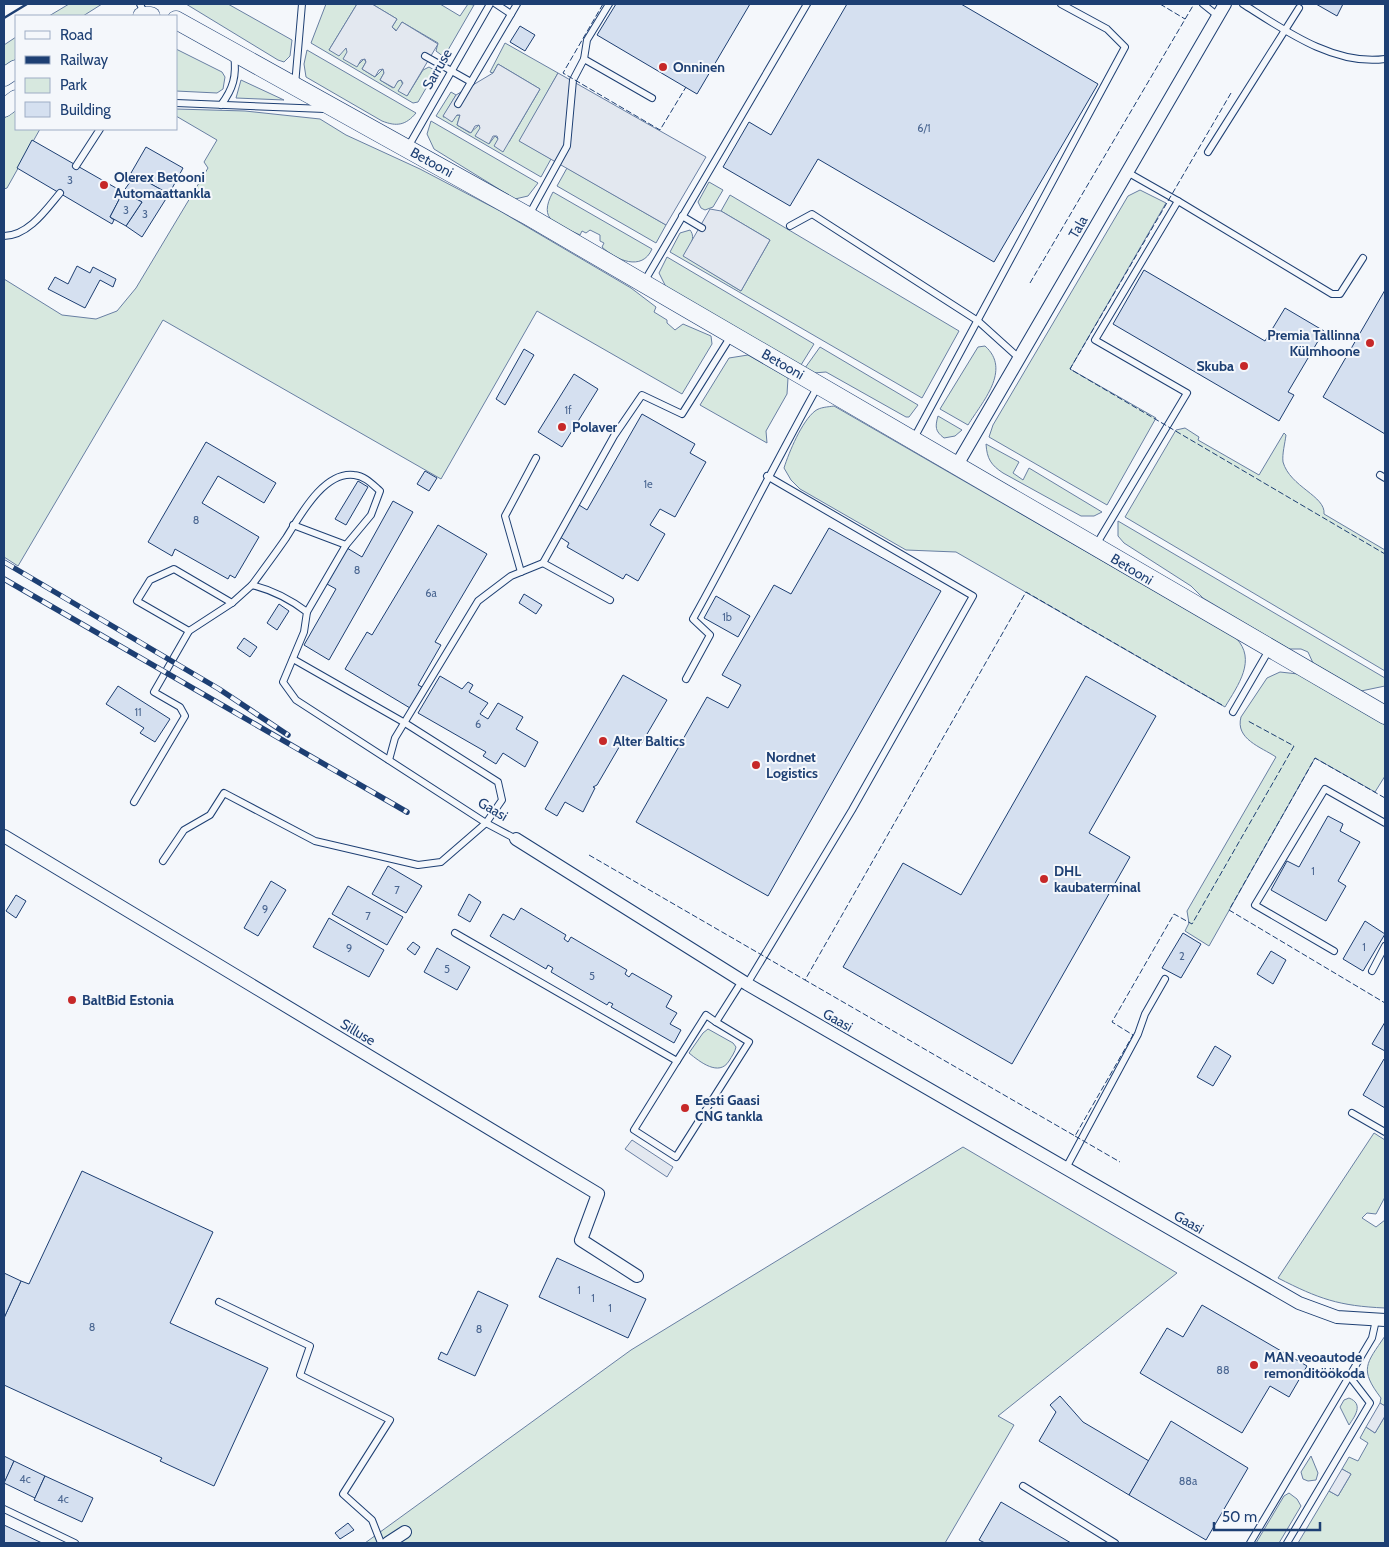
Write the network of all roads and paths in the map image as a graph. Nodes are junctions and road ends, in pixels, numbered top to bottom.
1 (302, 4) edge
2 (490, 4) edge
3 (496, 4) edge
4 (517, 4) edge
5 (609, 4) edge
6 (807, 4) edge
7 (1061, 4) edge
8 (1203, 4) edge
9 (1225, 4) edge
10 (1243, 4) edge
11 (1299, 8) dead end
12 (511, 14) junction
13 (1218, 16) junction
14 (178, 21) edge
15 (1284, 30) junction
16 (234, 52) junction
17 (425, 56) dead end
18 (584, 59) junction
19 (1385, 59) edge
20 (15, 70) edge
21 (450, 72) junction
22 (4, 77) edge
23 (471, 82) junction
24 (295, 86) junction
25 (652, 98) dead end
26 (15, 100) edge
27 (178, 103) edge
28 (458, 104) dead end
29 (221, 105) junction
30 (4, 108) edge
31 (339, 110) junction
32 (99, 130) edge
33 (408, 148) junction
34 (1208, 152) dead end
35 (76, 166) dead end
36 (1127, 172) junction
37 (60, 193) dead end
38 (1178, 201) junction
39 (528, 216) junction
40 (682, 216) junction
41 (790, 226) dead end
42 (702, 228) dead end
43 (4, 236) edge
44 (1363, 258) dead end
45 (643, 283) junction
46 (978, 321) junction
47 (732, 335) junction
48 (1019, 358) junction
49 (819, 385) junction
50 (913, 440) junction
51 (536, 458) dead end
52 (957, 465) junction
53 (767, 476) junction
54 (293, 525) junction
55 (346, 544) junction
56 (1095, 546) junction
57 (542, 563) junction
58 (521, 572) junction
59 (252, 585) junction
60 (610, 600) dead end
61 (232, 603) junction
62 (307, 612) junction
63 (189, 632) junction
64 (1269, 650) junction
65 (293, 659) junction
66 (686, 679) dead end
67 (1232, 712) dead end
68 (1384, 712) edge
69 (404, 723) junction
70 (389, 760) junction
71 (134, 802) dead end
72 (486, 823) junction
73 (1385, 823) edge
74 (4, 836) edge
75 (516, 840) joint
76 (163, 860) dead end
77 (455, 933) dead end
78 (1385, 946) edge
79 (1334, 952) dead end
80 (1372, 970) dead end
81 (1165, 979) dead end
82 (745, 983) junction
83 (716, 1022) junction
84 (676, 1061) junction
85 (1352, 1113) dead end
86 (1385, 1132) edge
87 (1066, 1169) junction
88 (637, 1276) dead end
89 (219, 1302) dead end
90 (1380, 1320) edge
91 (1350, 1377) junction
92 (1023, 1486) dead end
93 (4, 1509) edge
94 (405, 1532) dead end
95 (75, 1543) edge
96 (382, 1543) edge
97 (388, 1543) edge
98 (1115, 1543) edge
99 (1250, 1543) edge
100 (1287, 1543) edge

1 - 24 lane
2 - 21 lane, Sarruse
3 - 12 lane
4 - 12 lane
5 - 18 lane
6 - 40 lane
7 - 46 lane
8 - 13 lane
9 - 13 street, Tala
10 - 15 lane
11 - 15 lane
12 - 23 lane
13 - 36 street, Tala
14 - 16 street, Betooni
15 - 19 lane
15 - 34 lane
16 - 24 street, Betooni
16 - 29 lane
17 - 21 lane
18 - 25 lane
18 - 39 lane
20 - 22 street
21 - 23 lane
21 - 33 lane, Sarruse
23 - 28 lane
24 - 31 street, Betooni
26 - 30 street
27 - 29 lane
29 - 31 lane
31 - 33 street, Betooni
32 - 35 lane
33 - 39 street, Betooni
36 - 38 lane
36 - 48 street, Tala
37 - 43 lane
38 - 44 lane
38 - 56 lane
39 - 45 street, Betooni
40 - 42 lane
40 - 45 lane
41 - 46 lane
45 - 47 street, Betooni
46 - 48 lane
46 - 50 lane
47 - 49 street, Betooni
47 - 57 lane
48 - 52 street, Tala
49 - 50 street, Betooni
49 - 53 lane
50 - 52 street, Betooni
51 - 58 lane
52 - 56 street, Betooni
53 - 66 lane
53 - 82 lane
54 - 55 lane
54 - 55 lane
54 - 59 lane
55 - 62 lane
56 - 64 street, Betooni
57 - 58 lane
57 - 60 lane
58 - 69 lane
59 - 61 lane
59 - 62 lane
61 - 63 lane
61 - 63 lane
62 - 65 lane
63 - 71 lane
64 - 67 lane
64 - 68 street, Betooni
65 - 69 lane
65 - 70 lane, Gaasi
69 - 70 lane
69 - 72 lane
70 - 72 lane, Gaasi
72 - 75 lane, Gaasi
72 - 76 lane
73 - 79 lane
74 - 88 street, Silluse
75 - 82 street, Gaasi
77 - 84 lane
78 - 80 lane
81 - 87 lane
82 - 83 lane
82 - 87 street, Gaasi
83 - 84 lane
83 - 84 lane
85 - 86 lane
87 - 90 street, Gaasi
89 - 96 lane
90 - 91 lane
91 - 99 lane
91 - 100 lane
92 - 98 lane
93 - 95 lane
94 - 97 street

